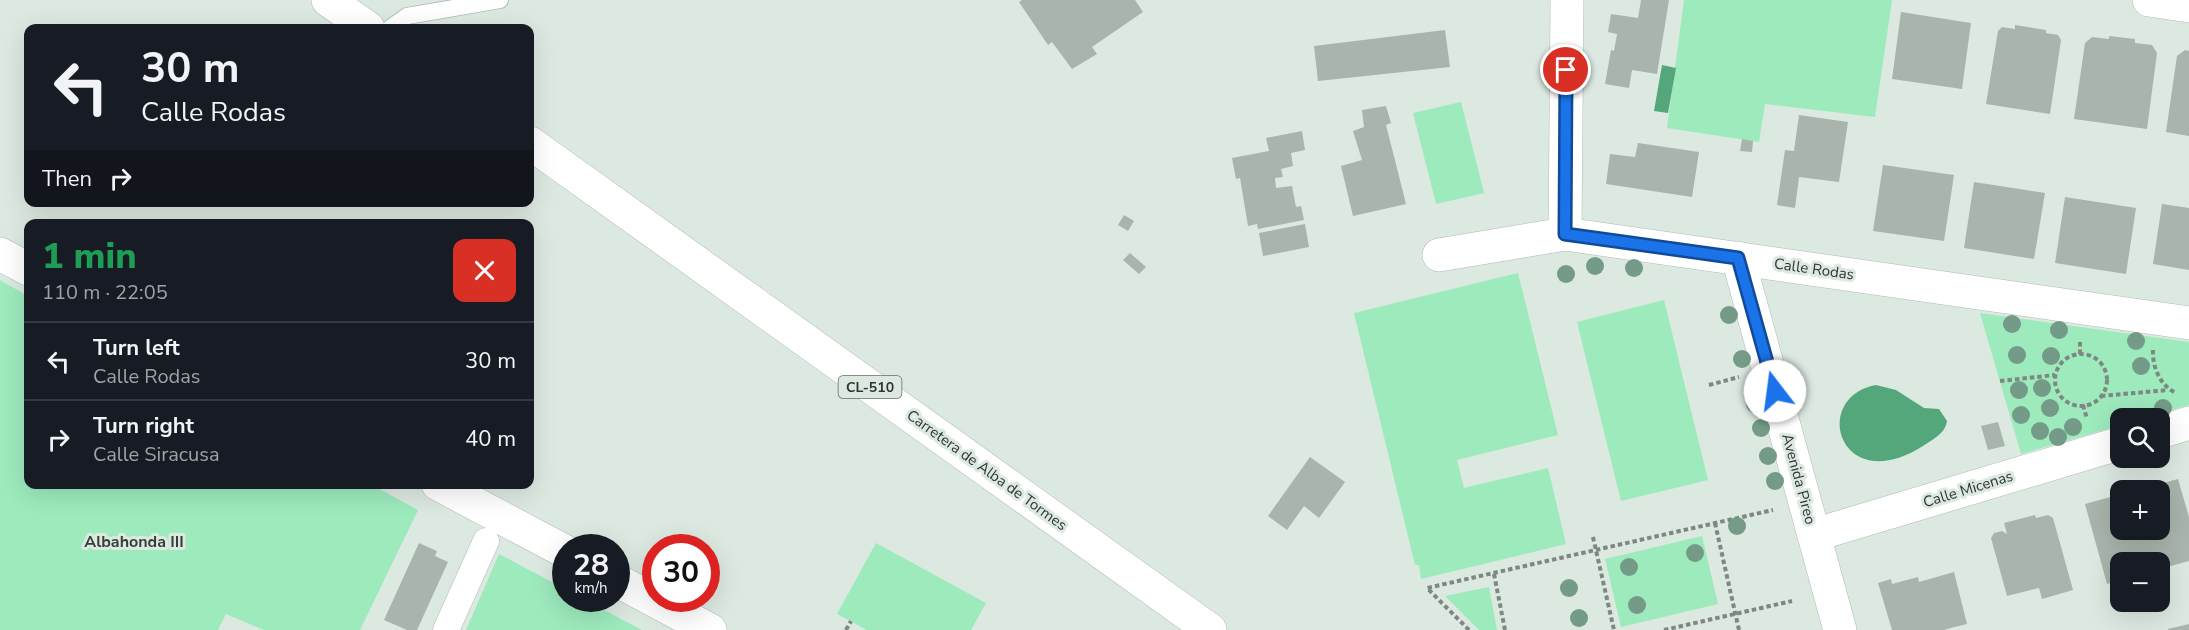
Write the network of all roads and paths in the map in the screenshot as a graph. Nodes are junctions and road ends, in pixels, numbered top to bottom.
1 (328, 0) edge
2 (500, 0) edge
3 (1567, 0) edge
4 (2149, 0) edge
5 (2189, 6) edge
6 (362, 24) edge
7 (396, 24) edge
8 (534, 147) edge
9 (1565, 234) junction
10 (0, 254) edge
11 (1438, 255) dead end
12 (1738, 258) junction
13 (24, 267) edge
14 (2189, 324) edge
15 (2153, 344) dead end
16 (2055, 375) junction
17 (1741, 376) dead end
18 (2000, 381) dead end
19 (1709, 385) dead end
20 (2168, 390) junction
21 (2101, 396) junction
22 (2184, 409) edge
23 (2170, 422) edge
24 (2110, 446) edge
25 (447, 489) edge
26 (1805, 502) junction
27 (1716, 523) junction
28 (1814, 535) junction
29 (1593, 537) dead end
30 (486, 541) dead end
31 (552, 545) edge
32 (1596, 550) junction
33 (1494, 574) junction
34 (630, 587) edge
35 (1792, 601) dead end
36 (1736, 614) junction
37 (851, 621) dead end
38 (446, 630) edge
39 (710, 630) edge
40 (846, 630) edge
41 (1210, 630) edge
42 (1469, 630) edge
43 (1505, 630) edge
44 (1614, 630) edge
45 (1664, 630) edge
46 (1739, 630) edge
47 (1840, 630) edge

1 - 6 street
2 - 7 lane
3 - 9 street
4 - 5 street
8 - 41 street, Carretera de Alba de Tormes / CL-510
9 - 11 street, Calle Rodas
9 - 12 street, Calle Rodas
10 - 13 street
12 - 14 street, Calle Rodas
12 - 26 street, Avenida Pireo
15 - 20 path
16 - 18 path
16 - 21 path
16 - 21 path
17 - 19 path
20 - 21 path
20 - 22 path
22 - 23 street
24 - 28 street, Calle Micenas
25 - 31 street
26 - 27 path
26 - 28 street, Avenida Pireo
27 - 32 path
27 - 36 path
28 - 47 street, Avenida Pireo
29 - 32 path
30 - 38 street
32 - 33 path
32 - 44 path
33 - 42 path
33 - 43 path
34 - 39 street
35 - 36 path
36 - 45 path
36 - 46 path
37 - 40 path

